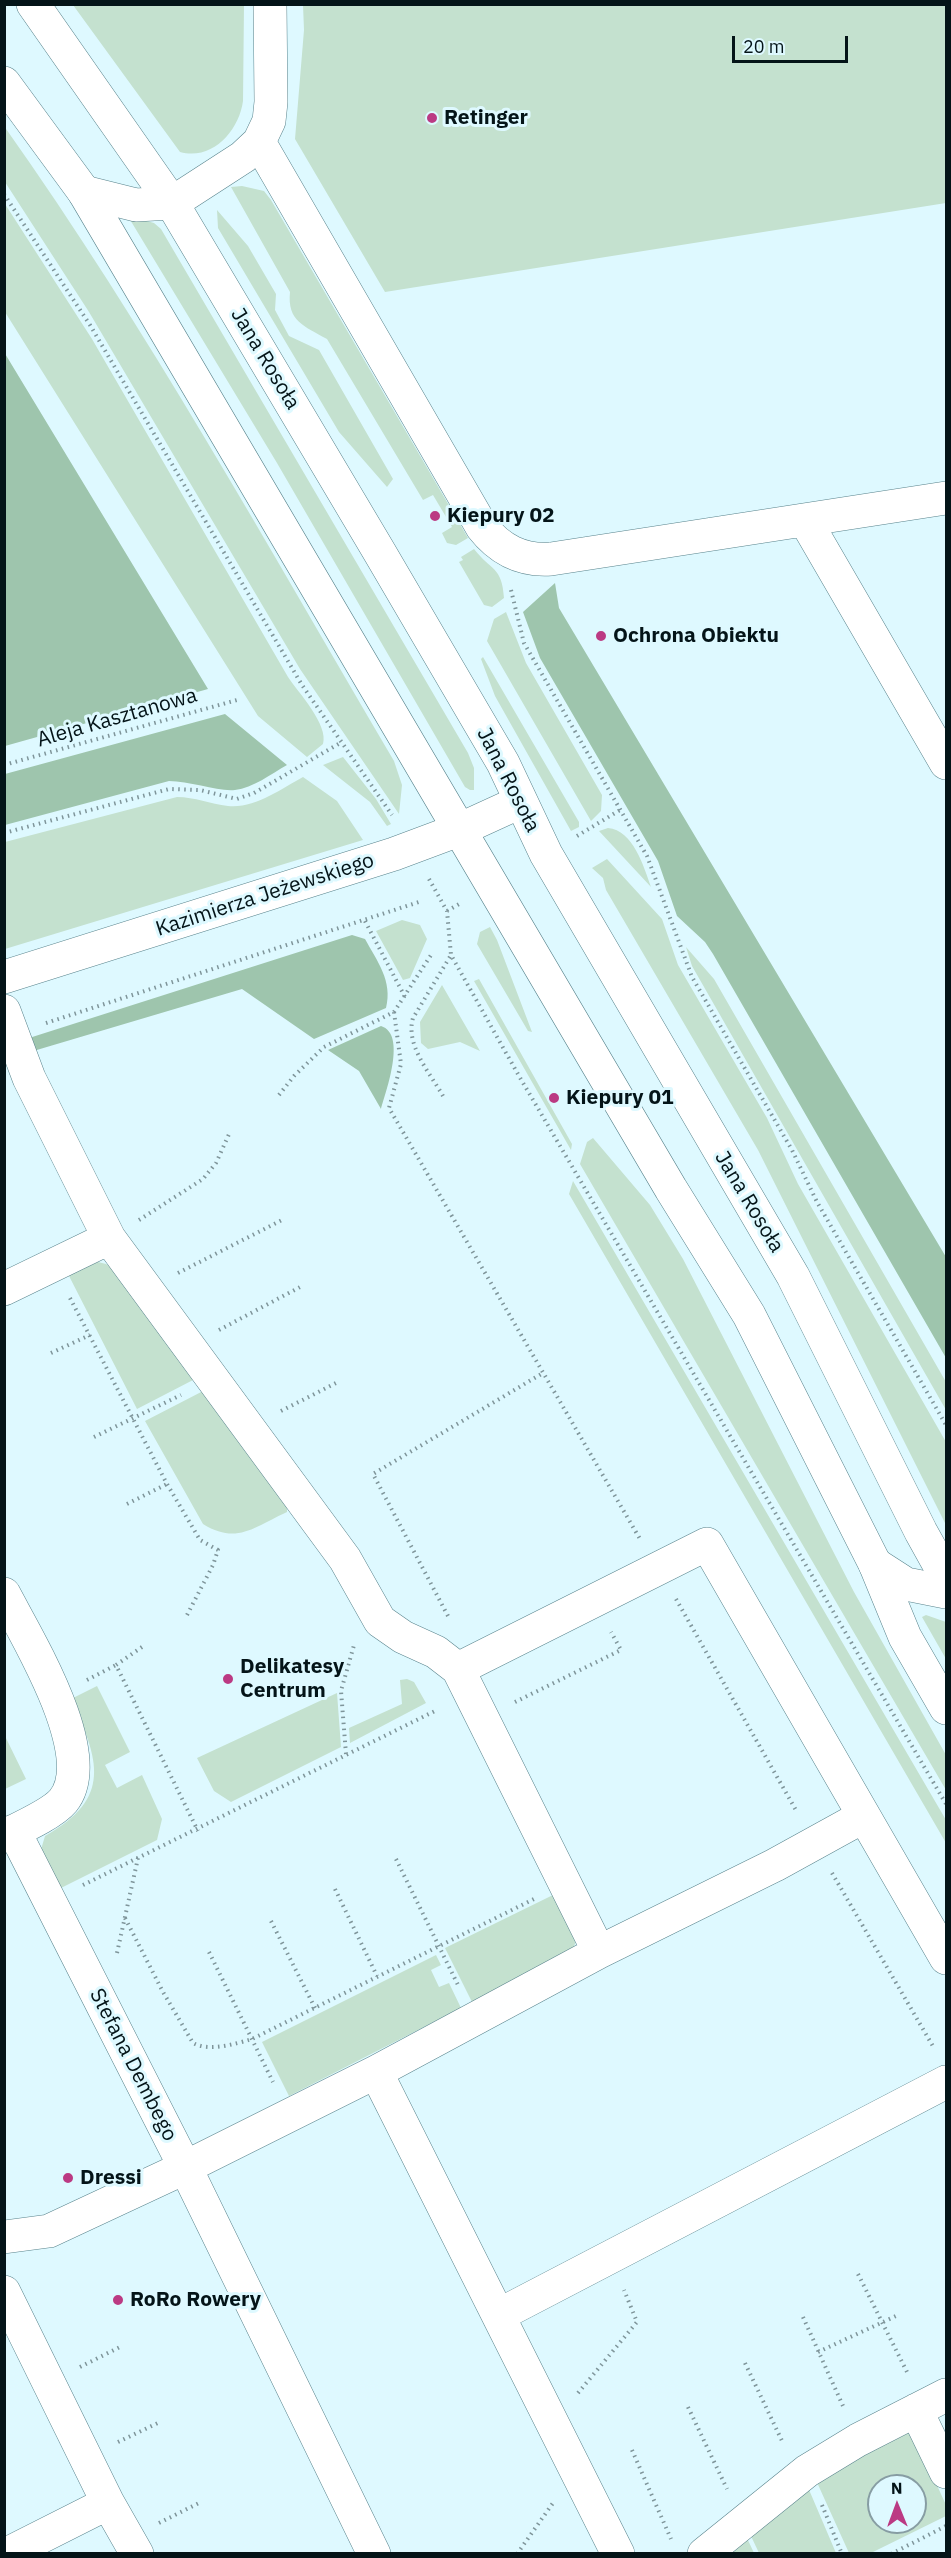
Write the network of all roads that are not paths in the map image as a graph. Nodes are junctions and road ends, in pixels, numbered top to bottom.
1 (33, 4) edge
2 (270, 4) edge
3 (4, 83) edge
4 (259, 142) junction
5 (84, 192) junction
6 (172, 202) junction
7 (946, 498) edge
8 (805, 520) junction
9 (946, 763) edge
10 (520, 802) junction
11 (461, 829) junction
12 (4, 977) edge
13 (8, 1023) edge
14 (110, 1238) junction
15 (4, 1289) edge
16 (875, 1564) junction
17 (946, 1577) edge
18 (946, 1593) edge
19 (4, 1594) edge
20 (470, 1694) junction
21 (946, 1708) edge
22 (864, 1816) junction
23 (9, 1834) edge
24 (599, 1952) junction
25 (946, 1958) edge
26 (376, 2072) junction
27 (946, 2082) edge
28 (184, 2168) junction
29 (4, 2237) edge
30 (4, 2292) edge
31 (499, 2315) junction
32 (929, 2404) edge
33 (946, 2472) edge
34 (108, 2503) junction
35 (133, 2546) edge
36 (7, 2553) edge
37 (374, 2553) edge
38 (618, 2553) edge
39 (704, 2553) edge

1 - 6 street, Jana Rosoła
2 - 4 street
3 - 5 street
4 - 6 street
4 - 8 street
5 - 6 street
5 - 11 street
6 - 10 street, Jana Rosoła
7 - 8 street
8 - 9 street
10 - 11 street, Kazimierza Jeżewskiego
10 - 17 street, Jana Rosoła
11 - 12 street, Kazimierza Jeżewskiego
11 - 16 street
13 - 14 street
14 - 15 street
14 - 20 street
16 - 18 street
16 - 21 street
19 - 23 street, Stefana Dembego
20 - 22 street
20 - 24 street
22 - 24 street
22 - 25 street
23 - 28 street, Stefana Dembego
24 - 26 street
26 - 28 street
26 - 31 street
27 - 31 street
28 - 29 street
28 - 37 street, Stefana Dembego
30 - 34 street
31 - 38 street
32 - 33 street
32 - 39 street
34 - 35 street
34 - 36 street

